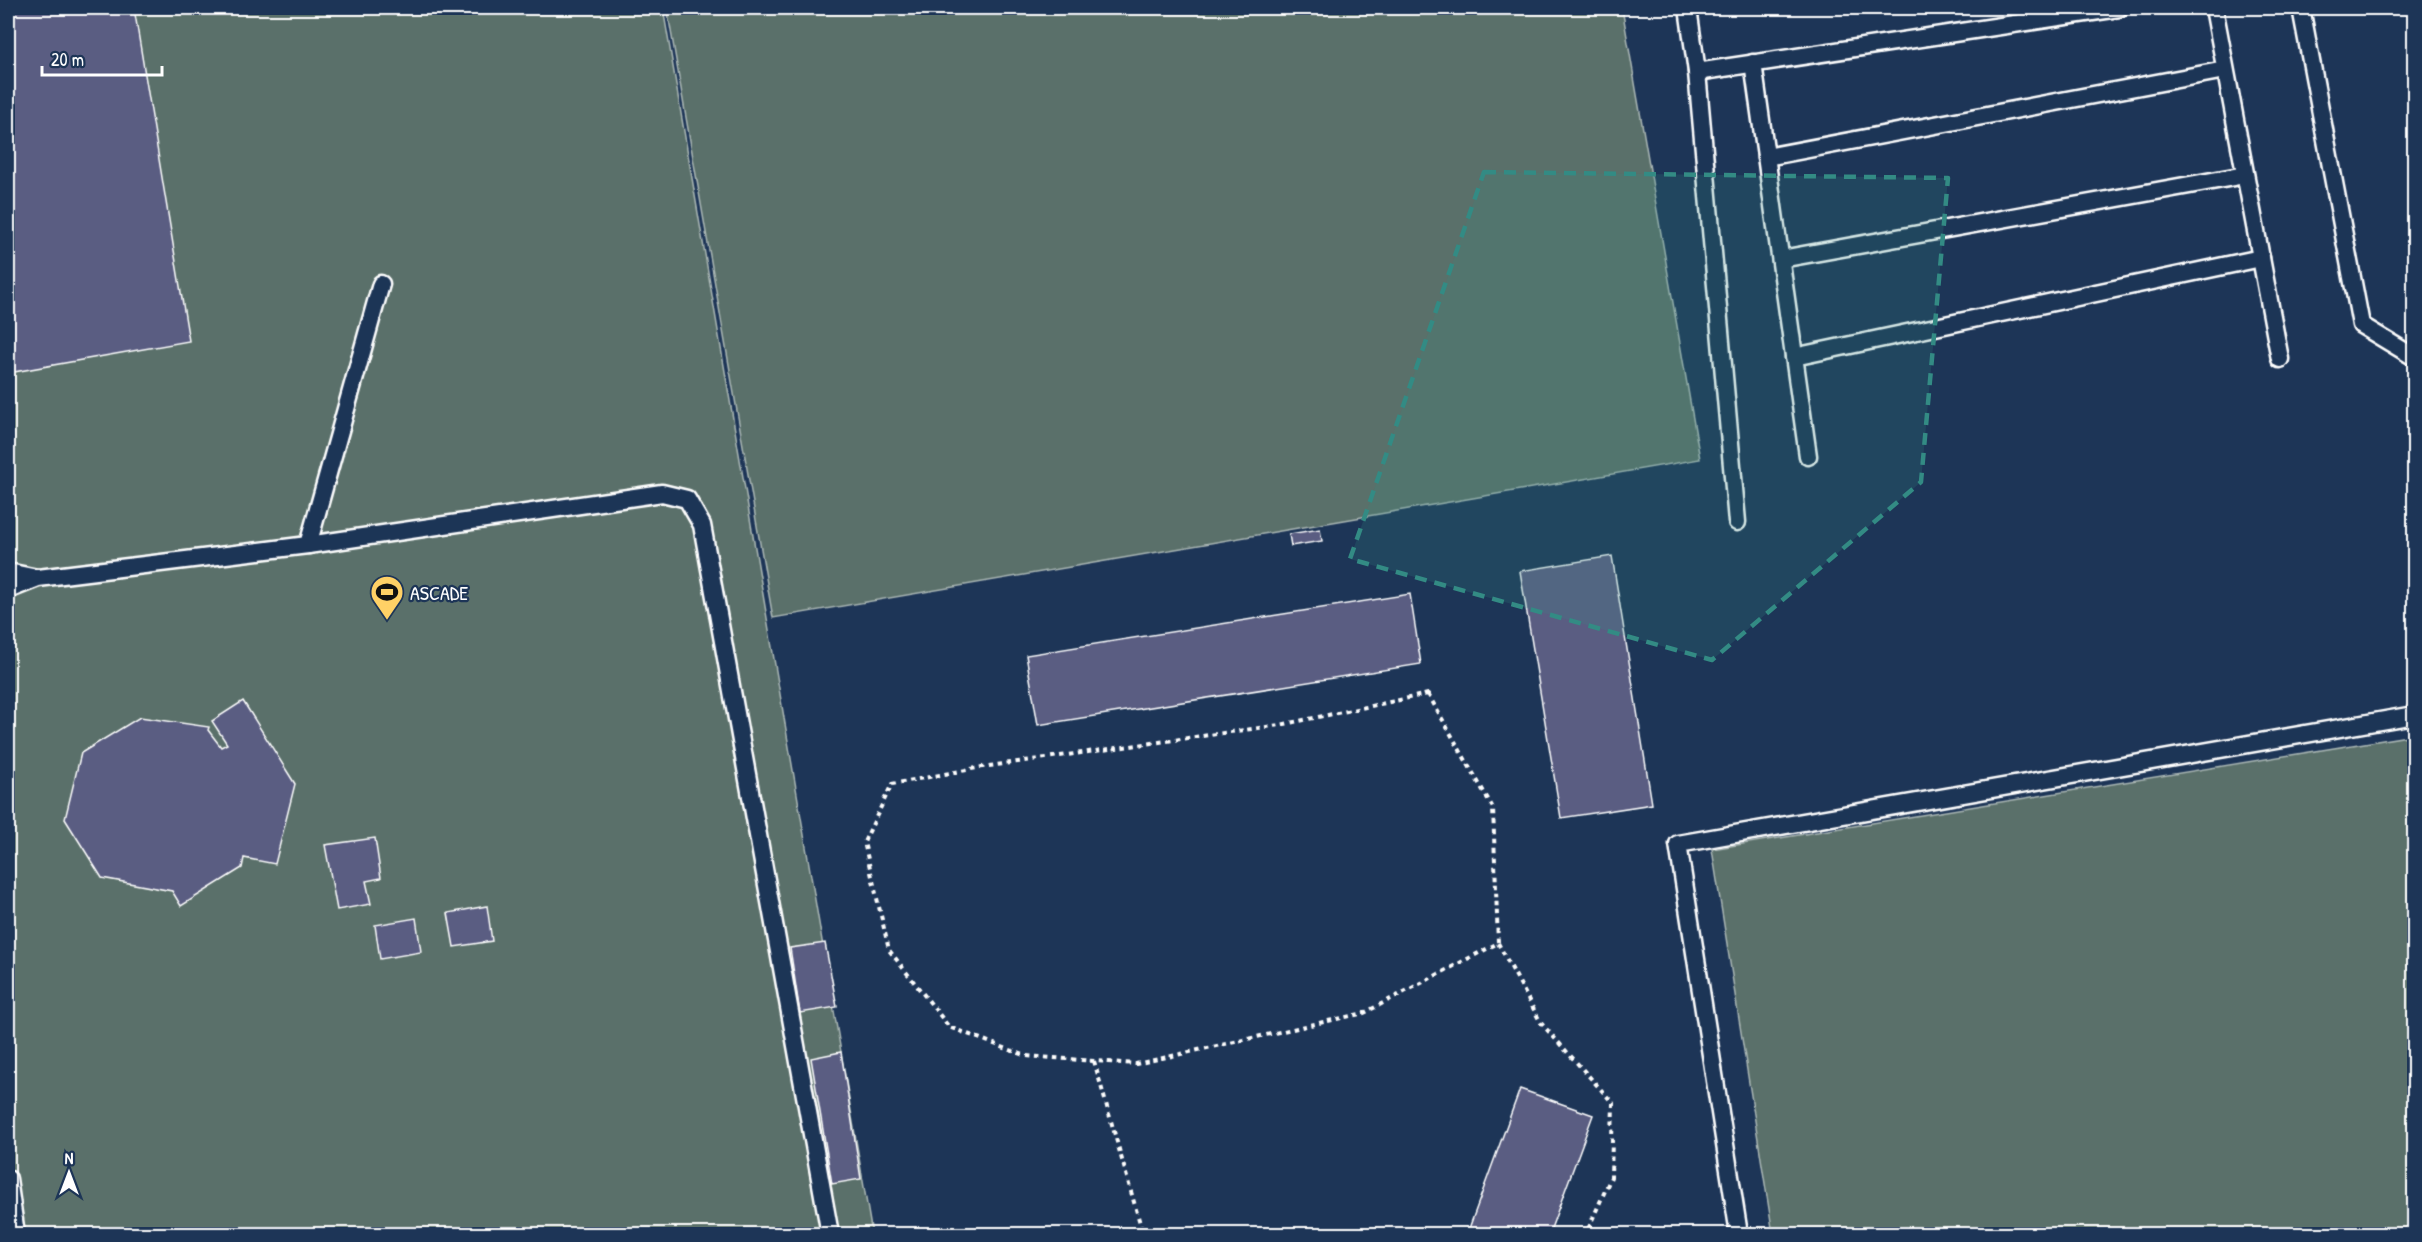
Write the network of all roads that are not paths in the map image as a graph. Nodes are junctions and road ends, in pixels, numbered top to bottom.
1 (1688, 8) edge
2 (2119, 8) edge
3 (2214, 8) edge
4 (2301, 8) edge
5 (1753, 63) junction
6 (2225, 70) junction
7 (1697, 72) junction
8 (1766, 157) junction
9 (2245, 175) junction
10 (2261, 258) junction
11 (1781, 259) junction
12 (381, 284) dead end
13 (1794, 357) junction
14 (2415, 357) edge
15 (2280, 359) dead end
16 (1808, 456) dead end
17 (1737, 522) dead end
18 (308, 545) junction
19 (8, 572) edge
20 (38, 578) junction
21 (8, 590) edge
22 (2415, 714) edge
23 (8, 1179) edge
24 (16, 1234) edge
25 (830, 1234) edge
26 (1739, 1234) edge

1 - 7 lane
2 - 5 lane
3 - 6 lane
4 - 14 lane
5 - 7 lane
5 - 8 lane
6 - 8 lane
6 - 9 lane
7 - 17 lane
8 - 11 lane
9 - 10 lane
9 - 11 lane
10 - 13 lane
10 - 15 lane
11 - 13 lane
12 - 18 lane
13 - 16 lane
18 - 20 lane
18 - 25 lane
19 - 20 lane
20 - 21 lane
22 - 26 lane
23 - 24 lane

